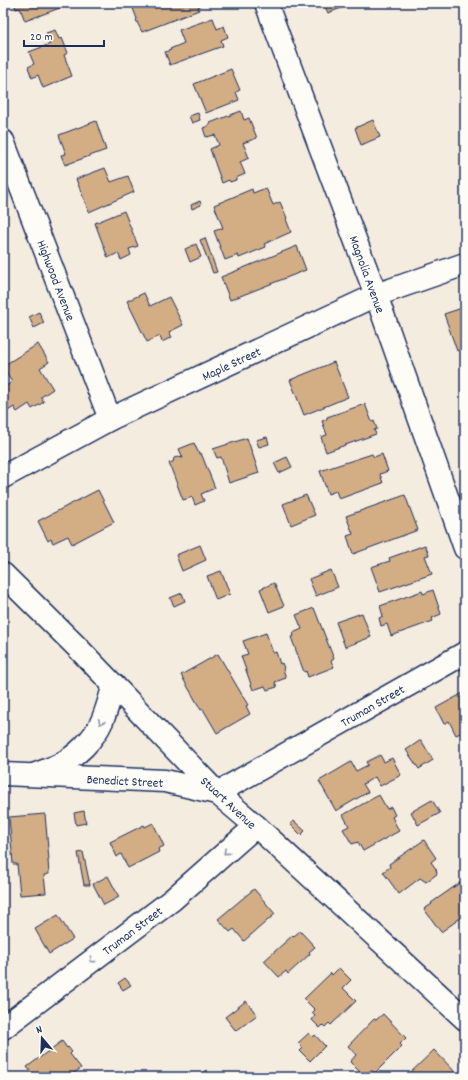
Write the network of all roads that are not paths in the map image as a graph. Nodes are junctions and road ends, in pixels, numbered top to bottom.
1 (266, 3) edge
2 (3, 141) edge
3 (465, 264) edge
4 (376, 295) junction
5 (110, 419) junction
6 (3, 477) edge
7 (465, 548) edge
8 (3, 574) edge
9 (465, 653) edge
10 (114, 685) junction
11 (3, 774) edge
12 (32, 776) junction
13 (217, 793) junction
14 (256, 826) junction
15 (465, 1019) edge
16 (3, 1028) edge

1 - 4 street, Magnolia Avenue
2 - 5 street, Highwood Avenue
3 - 4 street, Maple Street
4 - 5 street, Maple Street
4 - 7 street, Magnolia Avenue
5 - 6 street, Maple Street
8 - 10 street, Stuart Avenue
9 - 13 street, Truman Street
10 -> 12 street, Benedict Street
10 - 13 street, Stuart Avenue
11 - 12 street, Benedict Street
12 - 13 street, Benedict Street
13 - 14 street, Stuart Avenue
14 - 15 street, Stuart Avenue
14 -> 16 street, Truman Street

